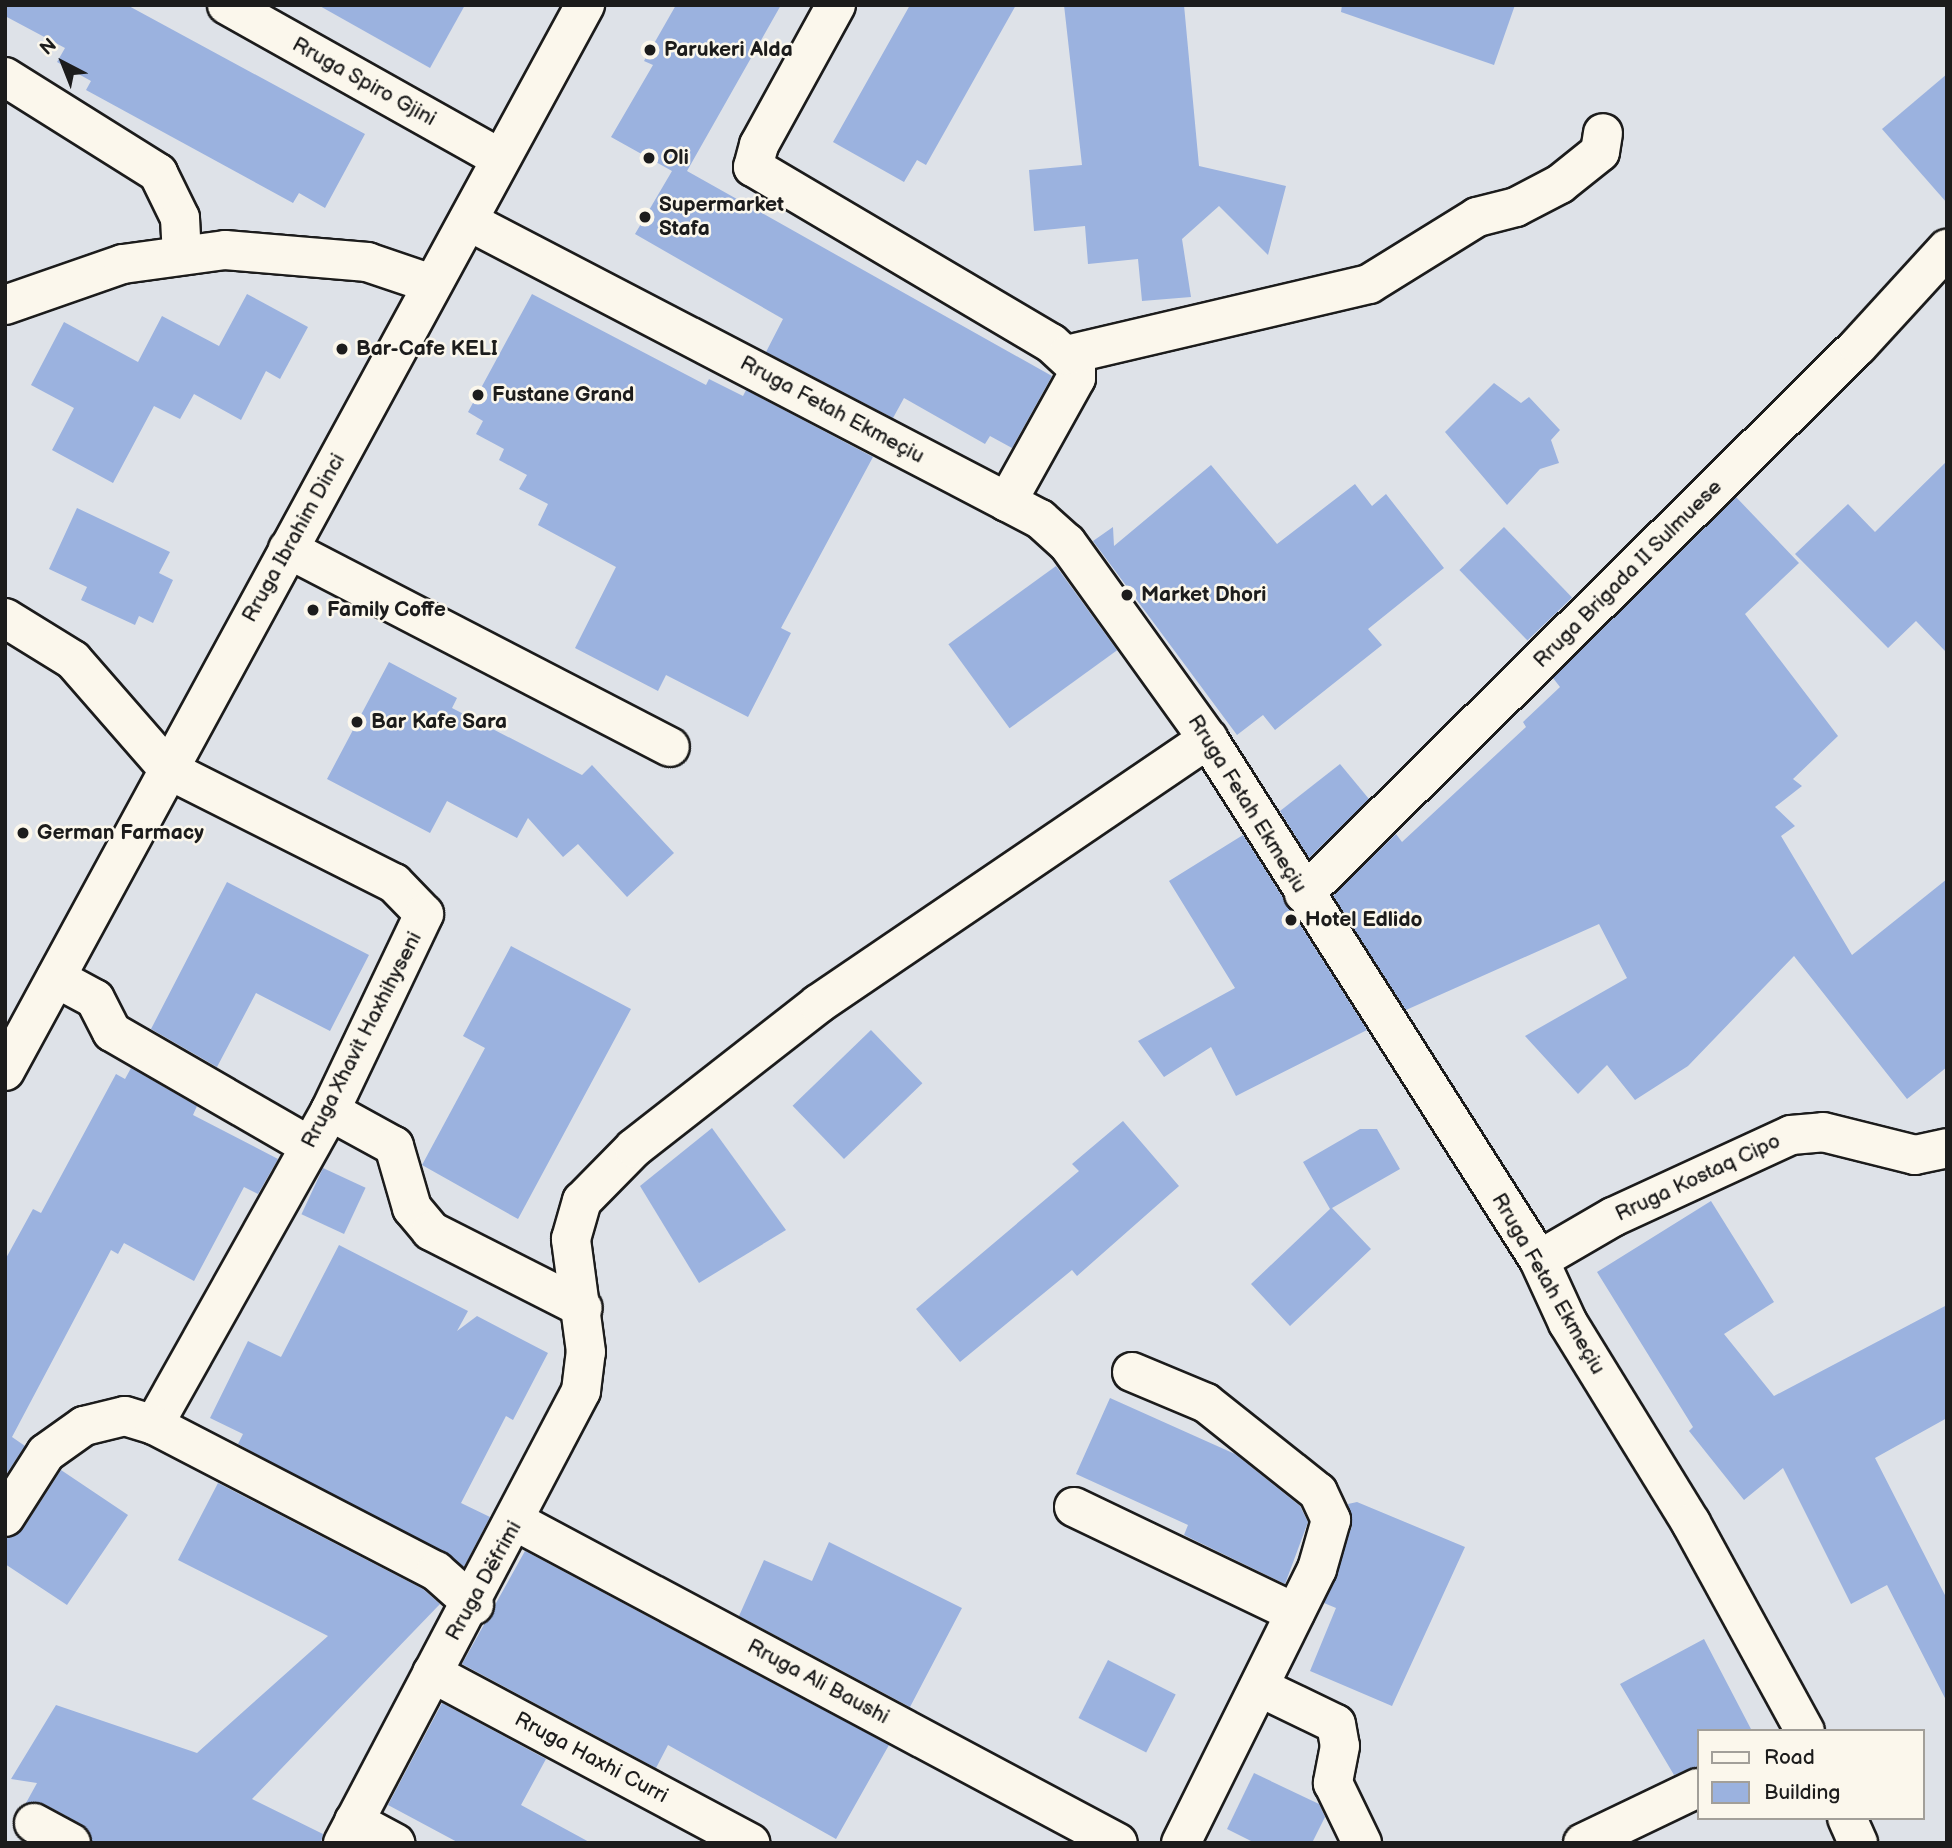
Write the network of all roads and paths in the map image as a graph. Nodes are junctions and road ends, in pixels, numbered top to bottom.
1 (227, 5) edge
2 (585, 5) edge
3 (836, 5) edge
4 (5, 77) edge
5 (1603, 133) dead end
6 (500, 158) junction
7 (468, 220) junction
8 (1947, 249) edge
9 (182, 252) junction
10 (432, 284) junction
11 (5, 305) edge
12 (1067, 355) junction
13 (1007, 502) junction
14 (288, 549) junction
15 (5, 618) edge
16 (1208, 739) junction
17 (670, 747) dead end
18 (169, 770) junction
19 (1304, 894) junction
20 (56, 978) junction
21 (5, 1071) edge
22 (330, 1111) junction
23 (308, 1145) junction
24 (1947, 1148) edge
25 (1539, 1260) junction
26 (583, 1308) junction
27 (1132, 1373) dead end
28 (154, 1425) junction
29 (1074, 1507) dead end
30 (5, 1517) edge
31 (517, 1522) junction
32 (474, 1605) junction
33 (1295, 1613) junction
34 (432, 1673) junction
35 (1259, 1687) junction
36 (1804, 1729) edge
37 (1696, 1789) edge
38 (1848, 1820) edge
39 (34, 1823) dead end
40 (348, 1832) edge
41 (71, 1843) edge
42 (395, 1843) edge
43 (750, 1843) edge
44 (1118, 1843) edge
45 (1181, 1843) edge
46 (1362, 1843) edge
47 (1583, 1843) edge
48 (1858, 1843) edge

1 - 6 street, Rruga Spiro Gjini
2 - 6 street, Rruga Ibrahim Dinci
3 - 12 street
4 - 9 street
5 - 12 street
6 - 7 street, Rruga Ibrahim Dinci
7 - 10 street, Rruga Ibrahim Dinci
7 - 13 street, Rruga Fetah Ekmeçiu
8 - 19 street, Rruga Brigada II Sulmuese
9 - 10 street
9 - 11 street
10 - 14 street, Rruga Ibrahim Dinci
12 - 13 street
13 - 16 street, Rruga Fetah Ekmeçiu
14 - 17 street
14 - 18 street, Rruga Ibrahim Dinci
15 - 18 street
16 - 19 street, Rruga Fetah Ekmeçiu
16 - 26 street, Rruga Dëfrimi
18 - 20 street, Rruga Ibrahim Dinci
18 - 22 street, Rruga Xhavit Haxhihyseni
19 - 25 street, Rruga Fetah Ekmeçiu
20 - 21 street, Rruga Ibrahim Dinci
20 - 23 street
22 - 23 street, Rruga Xhavit Haxhihyseni
22 - 26 street
23 - 28 street, Rruga Xhavit Haxhihyseni
24 - 25 street, Rruga Kostaq Cipo
25 - 36 street, Rruga Fetah Ekmeçiu
26 - 31 street, Rruga Dëfrimi
27 - 33 street
28 - 30 street
28 - 32 street
29 - 33 street
31 - 32 street, Rruga Dëfrimi
31 - 44 street, Rruga Ali Baushi
32 - 34 street, Rruga Dëfrimi
33 - 35 street
34 - 40 street, Rruga Dëfrimi
34 - 43 street, Rruga Haxhi Curri
35 - 45 street
35 - 46 street
37 - 47 street
38 - 48 street
39 - 41 street
40 - 42 street

